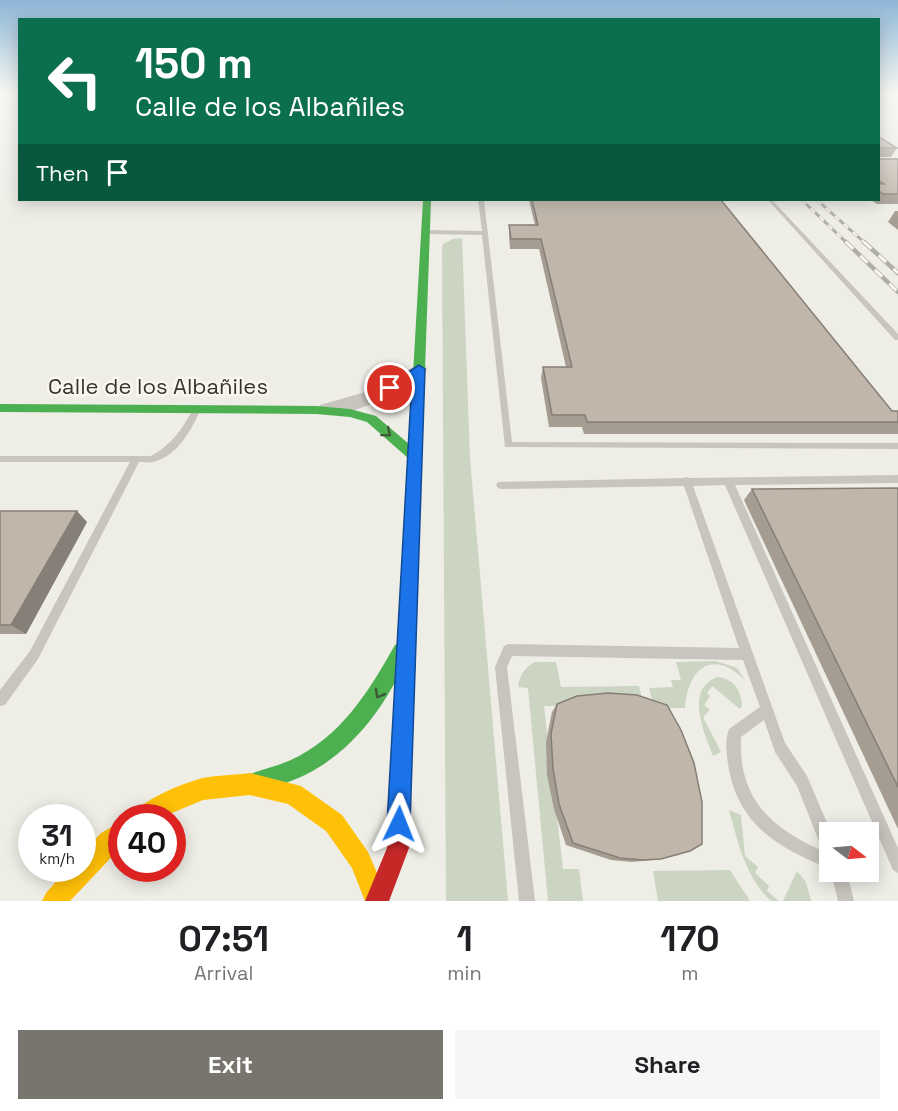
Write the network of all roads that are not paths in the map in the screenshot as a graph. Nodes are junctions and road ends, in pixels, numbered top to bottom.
1 (427, 201) edge
2 (481, 201) edge
3 (771, 201) edge
4 (425, 232) junction
5 (485, 232) junction
6 (898, 338) edge
7 (419, 369) junction
8 (0, 408) edge
9 (197, 408) junction
10 (316, 410) junction
11 (898, 446) edge
12 (415, 456) junction
13 (0, 459) edge
14 (135, 461) junction
15 (898, 479) edge
16 (687, 481) junction
17 (728, 481) junction
18 (501, 485) dead end
19 (406, 642) junction
20 (747, 654) junction
21 (0, 700) edge
22 (766, 710) junction
23 (250, 784) junction
24 (165, 804) edge
25 (819, 822) edge
26 (108, 842) edge
27 (819, 857) edge
28 (898, 865) edge
29 (841, 882) edge
30 (54, 901) edge
31 (377, 901) edge
32 (527, 901) edge
33 (846, 901) edge

1 - 4 street
2 - 5 lane
3 - 6 lane
4 - 5 lane
4 - 7 street
5 - 11 lane
7 - 10 street, Calle de los Albañiles
7 - 12 street
8 - 9 street, Calle de los Albañiles
9 - 10 street, Calle de los Albañiles
9 - 14 lane
10 -> 12 street, Calle de los Albañiles
12 - 19 street
13 - 14 lane
14 - 21 lane
15 - 17 lane
16 - 17 lane
16 - 18 lane
16 - 20 lane
17 - 28 lane
19 -> 23 street
19 - 31 street
20 - 22 lane
20 - 32 lane
22 - 25 lane
22 - 27 lane
23 - 24 street
23 - 31 street
26 - 30 street
29 - 33 lane

